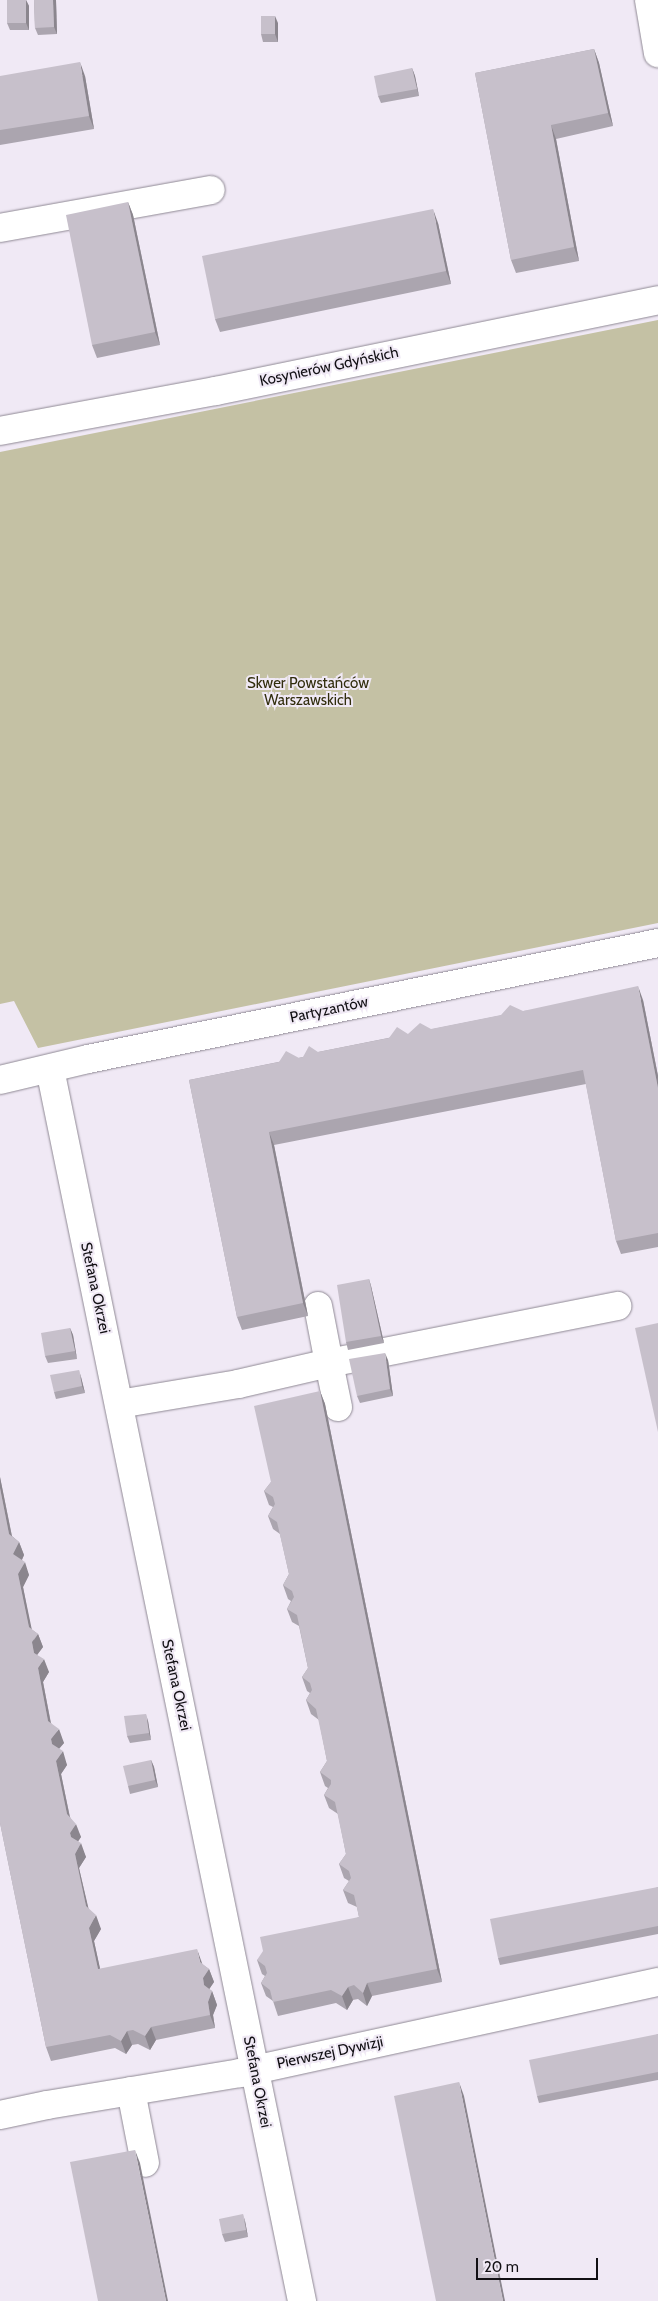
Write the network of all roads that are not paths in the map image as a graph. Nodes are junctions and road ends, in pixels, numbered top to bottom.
1 (650, 0) edge
2 (658, 53) edge
3 (211, 190) dead end
4 (0, 228) edge
5 (658, 300) edge
6 (0, 431) edge
7 (658, 943) edge
8 (50, 1069) junction
9 (0, 1080) edge
10 (318, 1306) dead end
11 (617, 1306) dead end
12 (329, 1363) junction
13 (119, 1404) junction
14 (338, 1408) dead end
15 (658, 1982) edge
16 (255, 2069) junction
17 (131, 2091) junction
18 (0, 2115) edge
19 (145, 2163) dead end
20 (302, 2301) edge

1 - 2 street
3 - 4 street
5 - 6 street, Kosynierów Gdyńskich
7 - 8 street, Partyzantów
8 - 9 street, Partyzantów
8 - 13 street, Stefana Okrzei
10 - 12 street
11 - 12 street
12 - 13 street
12 - 14 street
13 - 16 street, Stefana Okrzei
15 - 16 street, Pierwszej Dywizji
16 - 17 street, Pierwszej Dywizji
16 - 20 street, Stefana Okrzei
17 - 18 street, Pierwszej Dywizji
17 - 19 street

